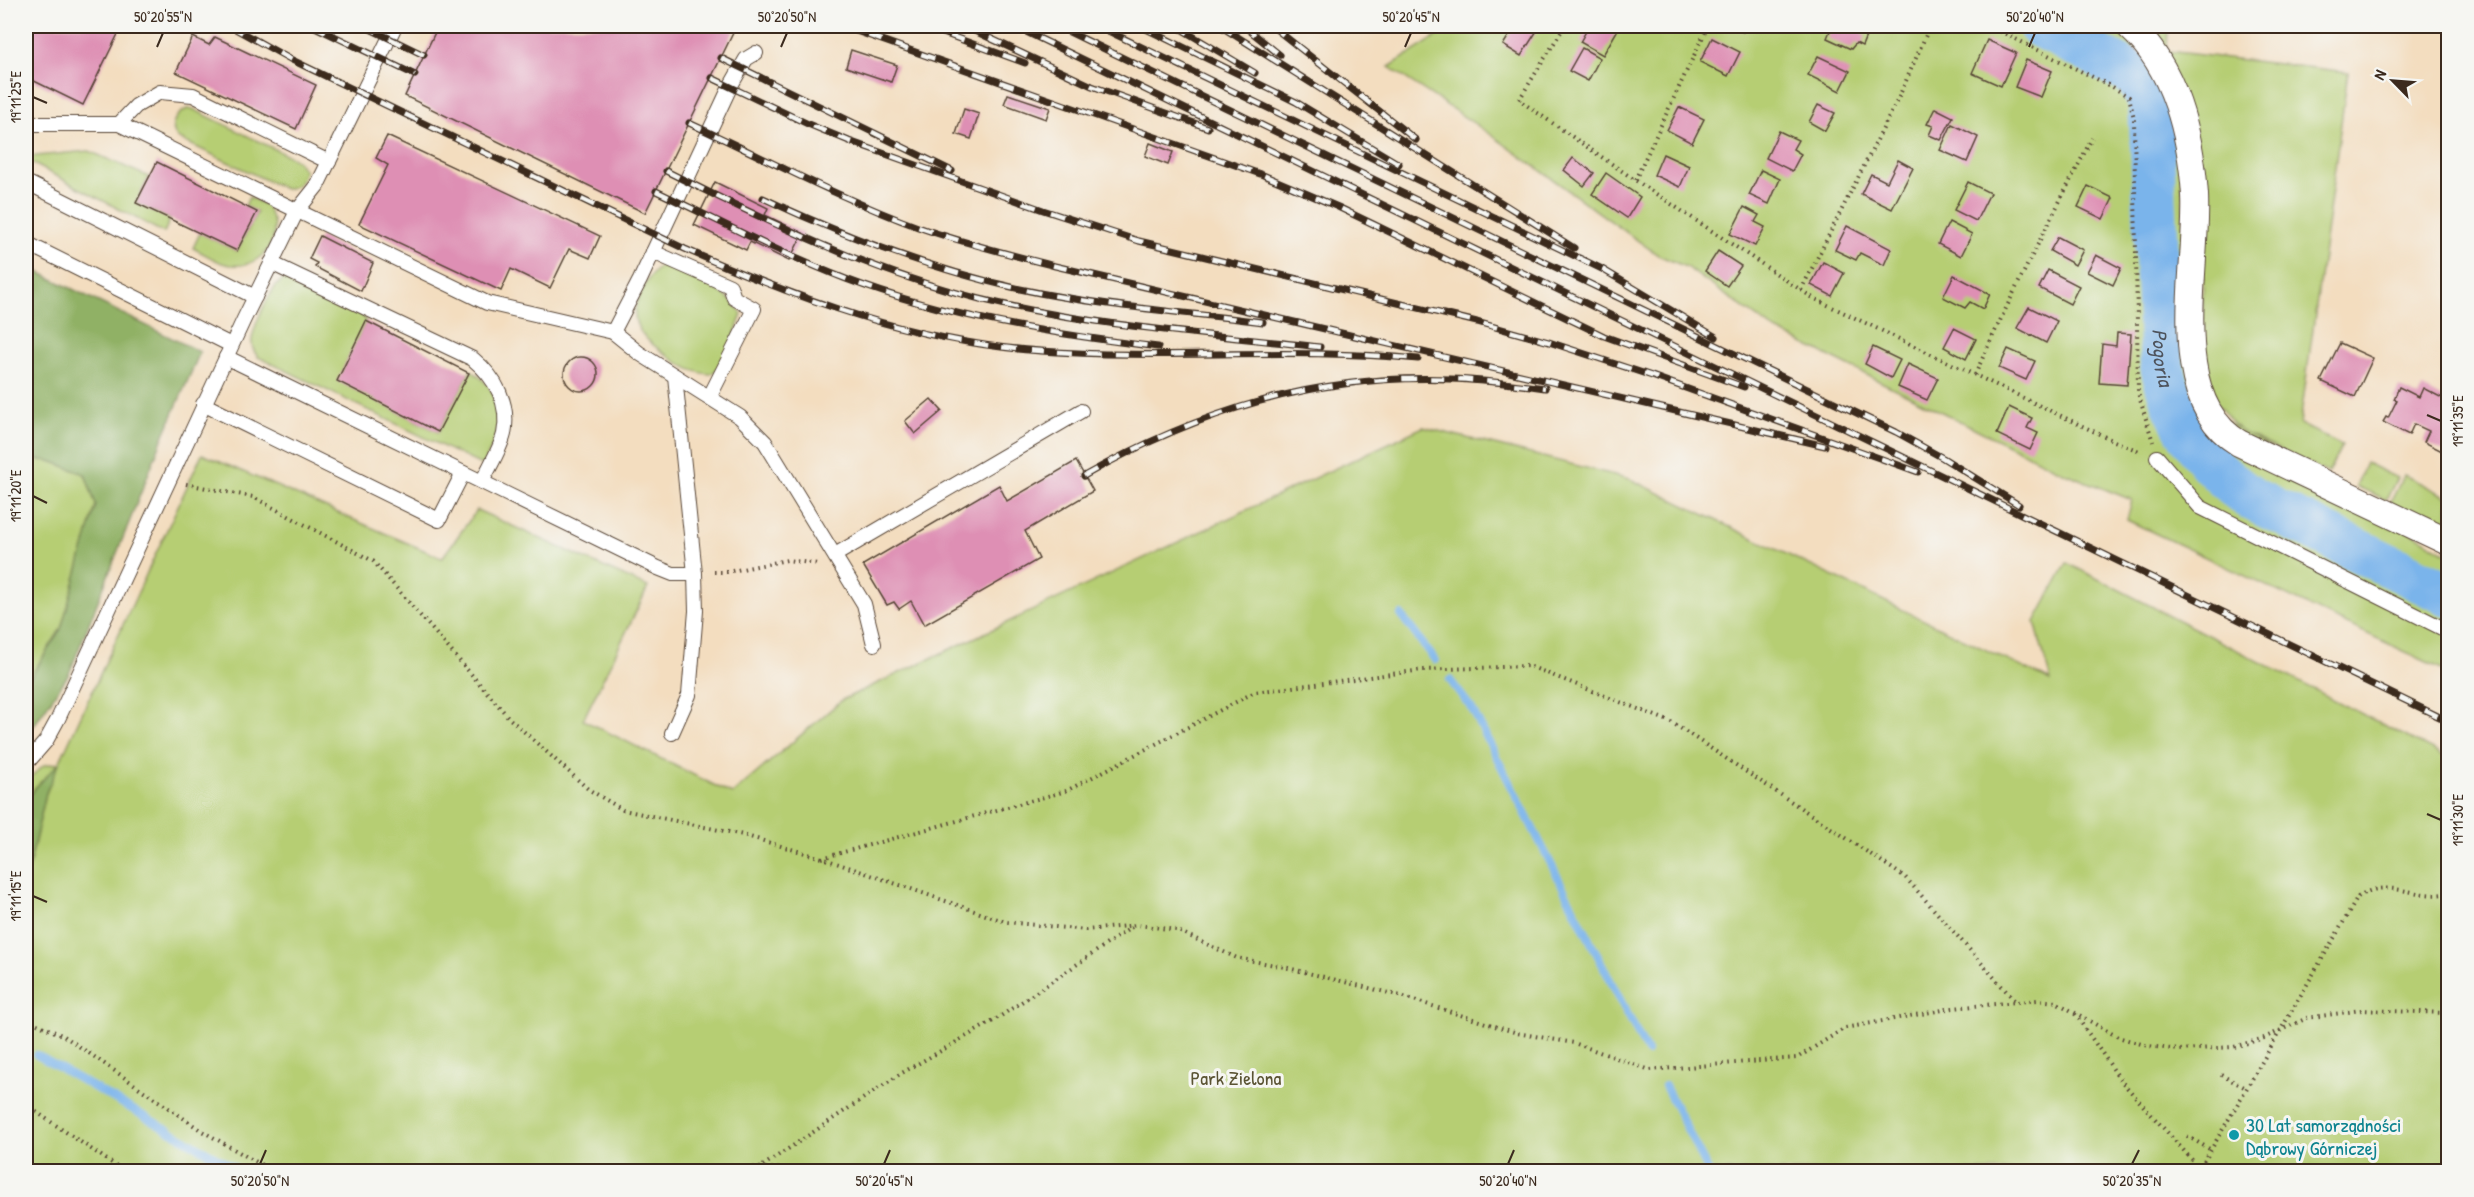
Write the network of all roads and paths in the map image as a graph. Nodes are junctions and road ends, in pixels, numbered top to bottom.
1 (395, 26) edge
2 (1708, 26) edge
3 (1930, 26) edge
4 (1989, 26) edge
5 (2129, 26) edge
6 (1564, 27) edge
7 (756, 53) dead end
8 (26, 119) edge
9 (119, 124) junction
10 (2092, 138) dead end
11 (329, 162) junction
12 (1635, 180) junction
13 (26, 193) edge
14 (297, 211) junction
15 (26, 243) edge
16 (653, 252) junction
17 (271, 263) junction
18 (1802, 290) junction
19 (255, 297) junction
20 (613, 333) junction
21 (228, 351) junction
22 (1975, 375) junction
23 (675, 376) junction
24 (710, 396) junction
25 (203, 405) junction
26 (1081, 411) dead end
27 (2157, 457) junction
28 (463, 473) junction
29 (167, 480) junction
30 (482, 482) junction
31 (2448, 542) edge
32 (835, 555) junction
33 (695, 574) junction
34 (2448, 631) edge
35 (874, 644) dead end
36 (672, 733) dead end
37 (26, 764) edge
38 (822, 858) junction
39 (2448, 893) edge
40 (1134, 926) junction
41 (2017, 1002) junction
42 (2074, 1013) junction
43 (2448, 1013) edge
44 (26, 1019) edge
45 (2280, 1029) junction
46 (2221, 1075) dead end
47 (2246, 1088) junction
48 (26, 1105) edge
49 (2187, 1136) dead end
50 (2211, 1150) junction
51 (758, 1169) junction
52 (2200, 1171) edge
53 (125, 1172) edge
54 (274, 1172) edge
55 (694, 1172) edge
56 (860, 1172) edge

1 - 11 lane
2 - 12 path
3 - 18 path
4 - 27 path
5 - 31 street
6 - 12 path
7 - 16 lane
8 - 9 lane
9 - 11 lane
9 - 14 lane
10 - 22 path
11 - 14 lane
12 - 18 path
13 - 19 lane
14 - 17 lane
14 - 20 lane
15 - 21 lane
16 - 20 lane
16 - 24 lane
17 - 19 lane
17 - 30 lane
18 - 22 path
19 - 21 lane
20 - 23 lane
21 - 25 lane
21 - 28 lane
22 - 27 path
23 - 24 lane
23 - 33 lane
24 - 32 lane
25 - 28 lane
25 - 29 lane
26 - 32 lane
27 - 34 lane
28 - 30 lane
29 - 37 lane
29 - 38 path
30 - 33 lane
32 - 33 path
32 - 35 lane
33 - 36 lane
38 - 40 path
38 - 41 path
39 - 45 path
40 - 41 path
40 - 51 path
41 - 42 path
42 - 45 path
42 - 52 path
43 - 45 path
44 - 54 path
45 - 47 path
46 - 47 path
47 - 50 path
48 - 53 path
49 - 50 path
50 - 52 path
51 - 55 path
51 - 56 path

